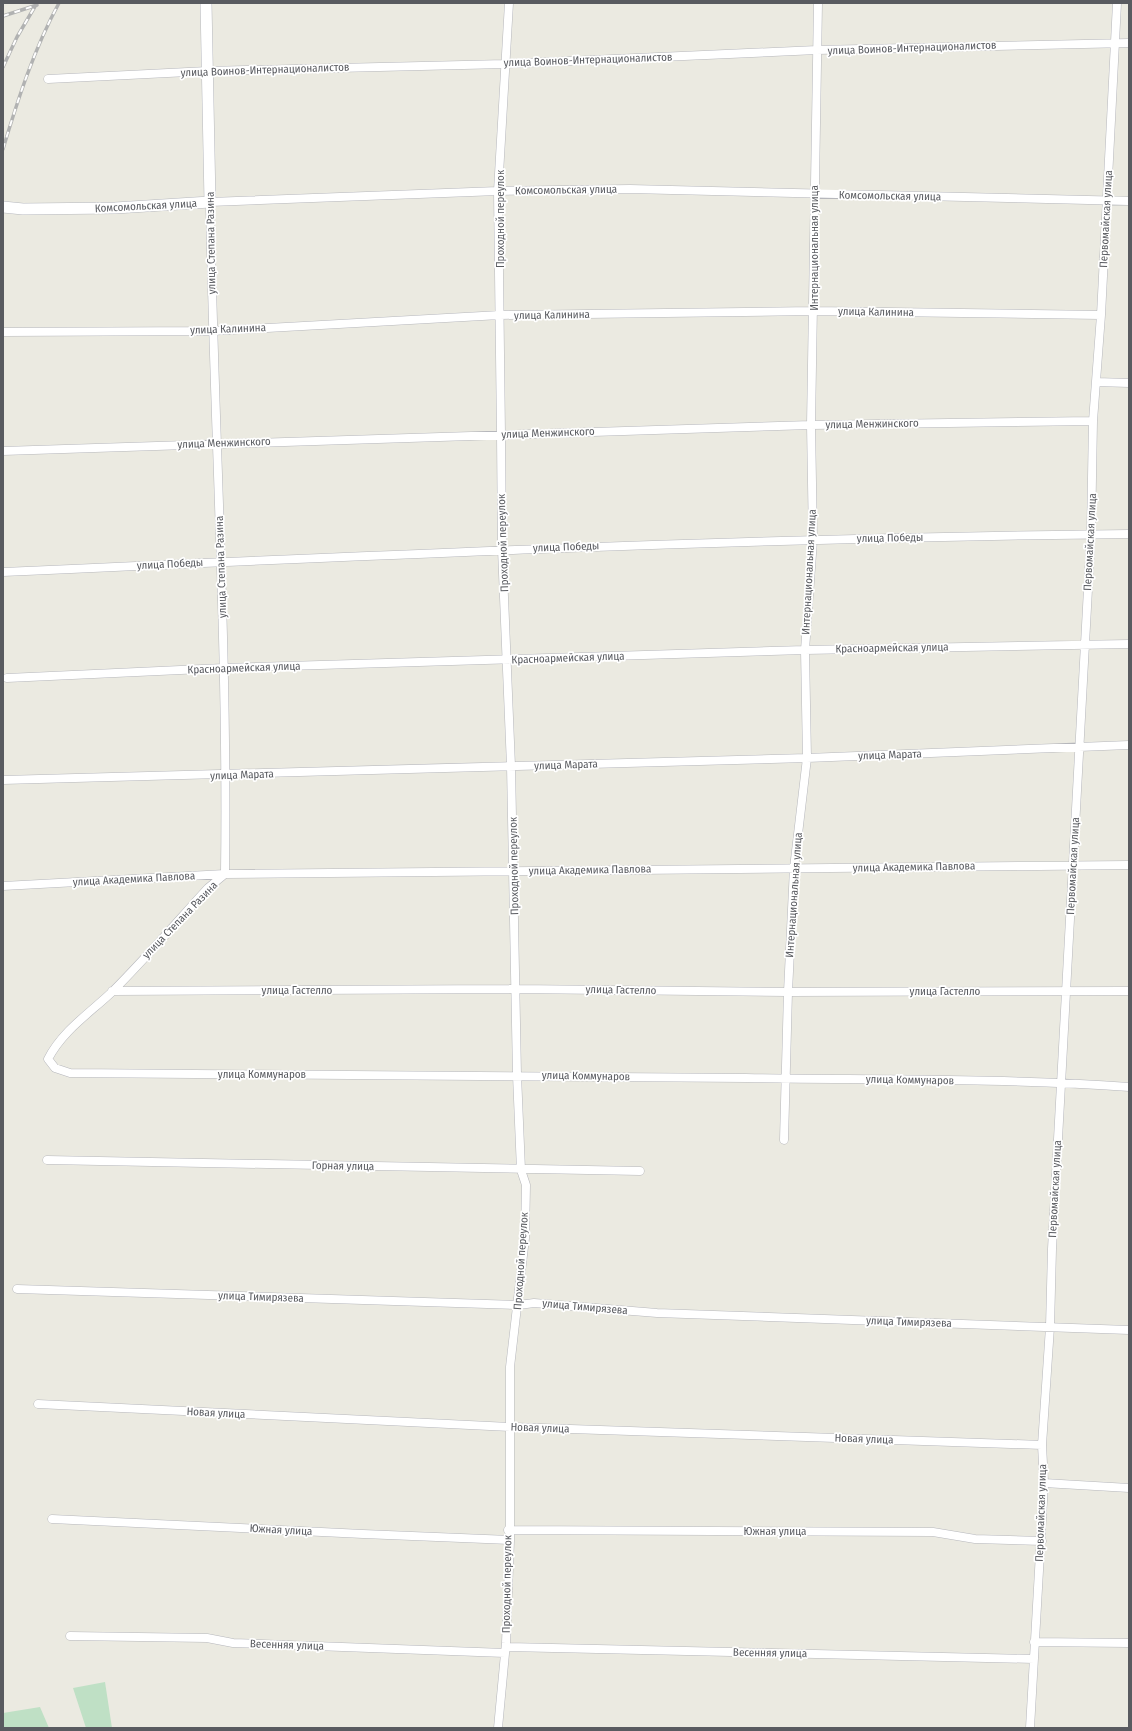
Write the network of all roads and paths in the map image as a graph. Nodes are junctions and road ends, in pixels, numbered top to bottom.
1 (206, 3) edge
2 (509, 3) edge
3 (818, 3) edge
4 (1117, 3) edge
5 (1115, 42) junction
6 (1129, 43) edge
7 (817, 50) junction
8 (505, 64) junction
9 (208, 71) junction
10 (48, 79) dead end
11 (498, 191) junction
12 (814, 194) junction
13 (1106, 200) junction
14 (1129, 201) edge
15 (210, 202) junction
16 (3, 207) edge
17 (813, 311) junction
18 (500, 315) junction
19 (1101, 315) junction
20 (212, 331) junction
21 (3, 332) edge
22 (1096, 382) junction
23 (1129, 383) edge
24 (1093, 421) junction
25 (812, 425) junction
26 (501, 435) junction
27 (216, 444) junction
28 (3, 451) edge
29 (1091, 534) junction
30 (1129, 534) edge
31 (813, 540) junction
32 (502, 549) junction
33 (221, 562) junction
34 (3, 572) edge
35 (1084, 644) junction
36 (1129, 644) edge
37 (805, 650) junction
38 (508, 660) junction
39 (224, 668) junction
40 (7, 678) dead end
41 (1129, 745) edge
42 (1079, 747) junction
43 (807, 758) junction
44 (511, 766) junction
45 (227, 775) junction
46 (3, 780) edge
47 (1073, 865) junction
48 (1129, 865) edge
49 (794, 868) junction
50 (514, 871) junction
51 (225, 874) junction
52 (3, 886) edge
53 (516, 989) junction
54 (112, 991) junction
55 (1067, 991) junction
56 (788, 992) junction
57 (1129, 992) edge
58 (48, 1059) joint
59 (517, 1075) junction
60 (786, 1079) junction
61 (1062, 1082) junction
62 (1129, 1087) edge
63 (784, 1140) dead end
64 (47, 1160) dead end
65 (521, 1170) junction
66 (640, 1171) dead end
67 (17, 1289) dead end
68 (519, 1305) junction
69 (1050, 1327) junction
70 (1129, 1330) edge
71 (38, 1404) dead end
72 (510, 1427) junction
73 (1042, 1445) junction
74 (1044, 1483) junction
75 (1129, 1488) edge
76 (52, 1519) dead end
77 (508, 1530) junction
78 (510, 1540) junction
79 (1042, 1541) junction
80 (70, 1636) dead end
81 (1034, 1642) junction
82 (1129, 1643) edge
83 (506, 1650) junction
84 (1034, 1658) junction
85 (498, 1728) edge
86 (1030, 1728) edge

1 - 9 main road, улица Степана Разина
2 - 8 street, Проходной переулок
3 - 7 street, Интернациональная улица
4 - 5 street, Первомайская улица
5 - 6 street, улица Воинов-Интернационалистов
5 - 7 street, улица Воинов-Интернационалистов
5 - 13 street, Первомайская улица
7 - 8 street, улица Воинов-Интернационалистов
7 - 12 street, Интернациональная улица
8 - 9 street, улица Воинов-Интернационалистов
8 - 11 street, Проходной переулок
9 - 10 street, улица Воинов-Интернационалистов
9 - 15 main road, улица Степана Разина
11 - 12 street, Комсомольская улица
11 - 15 street, Комсомольская улица
11 - 18 street, Проходной переулок
12 - 13 street, Комсомольская улица
12 - 17 street, Интернациональная улица
13 - 14 street, Комсомольская улица
13 - 19 street, Первомайская улица
15 - 16 main road, Комсомольская улица
15 - 20 street, улица Степана Разина
17 - 18 street, улица Калинина
17 - 19 street, улица Калинина
17 - 25 street, Интернациональная улица
18 - 20 street, улица Калинина
18 - 26 street, Проходной переулок
19 - 22 street, Первомайская улица
20 - 21 street, улица Калинина
20 - 27 street, улица Степана Разина
22 - 23 street
22 - 24 street, Первомайская улица
24 - 25 street, улица Менжинского
24 - 29 street, Первомайская улица
25 - 26 street, улица Менжинского
25 - 31 street, Интернациональная улица
26 - 27 street, улица Менжинского
26 - 32 street, Проходной переулок
27 - 28 street, улица Менжинского
27 - 33 street, улица Степана Разина
29 - 30 street, улица Победы
29 - 31 street, улица Победы
29 - 35 street, Первомайская улица
31 - 32 street, улица Победы
31 - 37 street, Интернациональная улица
32 - 33 street, улица Победы
32 - 38 street, Проходной переулок
33 - 34 street, улица Победы
33 - 39 street, улица Степана Разина
35 - 36 street, Красноармейская улица
35 - 37 street, Красноармейская улица
35 - 42 street, Первомайская улица
37 - 38 street, Красноармейская улица
37 - 43 street, Интернациональная улица
38 - 39 street, Красноармейская улица
38 - 44 street, Проходной переулок
39 - 40 street, Красноармейская улица
39 - 45 street, улица Степана Разина
41 - 42 street, улица Марата
42 - 43 street, улица Марата
42 - 47 street, Первомайская улица
43 - 44 street, улица Марата
43 - 49 street, Интернациональная улица
44 - 45 street, улица Марата
44 - 50 street, Проходной переулок
45 - 46 street, улица Марата
45 - 51 street, улица Степана Разина
47 - 48 street, улица Академика Павлова
47 - 49 street, улица Академика Павлова
47 - 55 street, Первомайская улица
49 - 50 street, улица Академика Павлова
49 - 56 street, Интернациональная улица
50 - 51 street, улица Академика Павлова
50 - 53 street, Проходной переулок
51 - 52 street, улица Академика Павлова
51 - 54 street, улица Степана Разина
53 - 54 street, улица Гастелло
53 - 56 street, улица Гастелло
53 - 59 street, Проходной переулок
54 - 58 street, улица Степана Разина
55 - 56 street, улица Гастелло
55 - 57 street, улица Гастелло
55 - 61 street, Первомайская улица
56 - 60 street, Интернациональная улица
58 - 59 street, улица Коммунаров
59 - 60 street, улица Коммунаров
59 - 65 street, Проходной переулок
60 - 61 street, улица Коммунаров
60 - 63 street, Интернациональная улица
61 - 62 street, улица Коммунаров
61 - 69 street, Первомайская улица
64 - 65 street, Горная улица
65 - 66 street, Горная улица
65 - 68 street, Проходной переулок
67 - 68 street, улица Тимирязева
68 - 69 street, улица Тимирязева
68 - 72 street, Проходной переулок
69 - 70 street, улица Тимирязева
69 - 73 street, Первомайская улица
71 - 72 street, Новая улица
72 - 73 street, Новая улица
72 - 77 street, Проходной переулок
73 - 74 street, Первомайская улица
74 - 75 street
74 - 79 street, Первомайская улица
76 - 78 street, Южная улица
77 - 78 street, Проходной переулок
77 - 79 street, Южная улица
78 - 83 street, Проходной переулок
79 - 81 street, Первомайская улица
80 - 83 street, Весенняя улица
81 - 82 street
81 - 84 street, Первомайская улица
83 - 84 street, Весенняя улица
83 - 85 street, Проходной переулок
84 - 86 street, Первомайская улица

